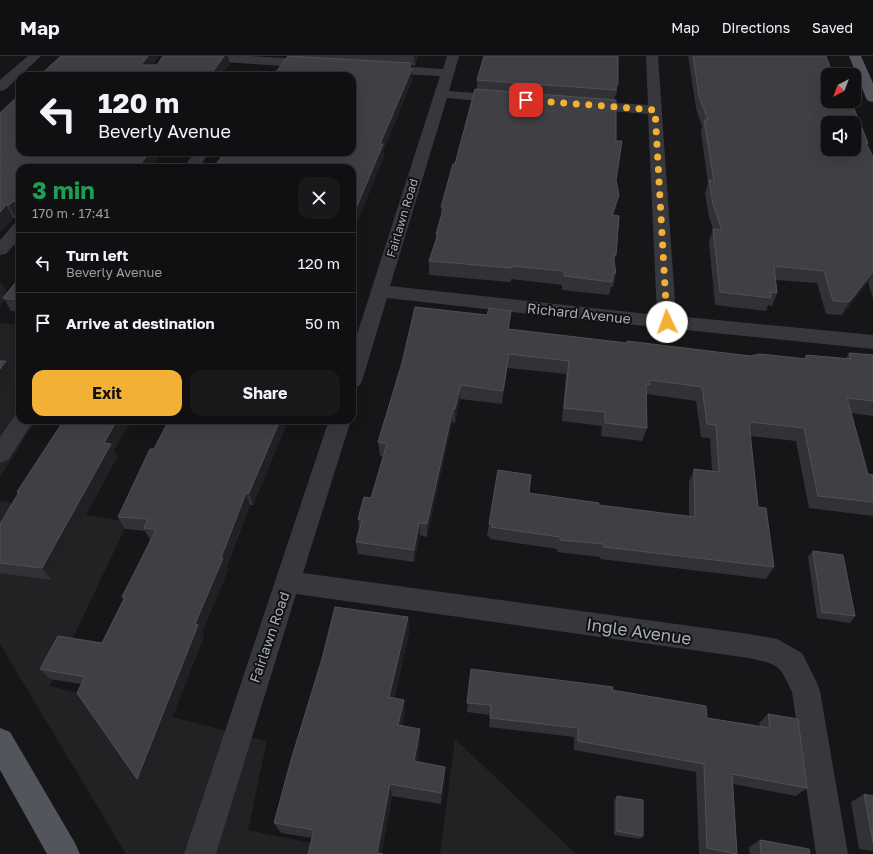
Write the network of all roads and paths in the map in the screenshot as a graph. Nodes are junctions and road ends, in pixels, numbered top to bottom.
1 (35, 56) edge
2 (195, 56) edge
3 (453, 56) edge
4 (652, 56) edge
5 (855, 56) edge
6 (261, 62) edge
7 (324, 64) edge
8 (371, 68) edge
9 (17, 72) edge
10 (16, 73) edge
11 (448, 73) junction
12 (0, 87) edge
13 (442, 94) junction
14 (873, 98) edge
15 (517, 100) edge
16 (570, 104) edge
17 (655, 110) junction
18 (16, 232) edge
19 (0, 250) edge
20 (380, 291) junction
21 (667, 322) junction
22 (873, 342) edge
23 (356, 368) edge
24 (20, 424) edge
25 (339, 424) edge
26 (0, 454) edge
27 (288, 582) junction
28 (0, 742) edge
29 (64, 854) edge
30 (200, 854) edge
31 (832, 854) edge

1 - 9 street
2 - 6 street
3 - 11 street, Fairlawn Road
4 - 17 street
5 - 14 main road
6 - 7 street
8 - 11 street
10 - 12 street
11 - 13 street, Fairlawn Road
13 - 15 street
13 - 20 street, Fairlawn Road
16 - 17 street
17 - 21 street
18 - 19 street
20 - 21 street, Richard Avenue
20 - 23 street, Fairlawn Road
21 - 22 street, Richard Avenue
24 - 26 street
25 - 27 street, Fairlawn Road
27 - 30 street, Fairlawn Road
27 - 31 street, Ingle Avenue
28 - 29 main road

